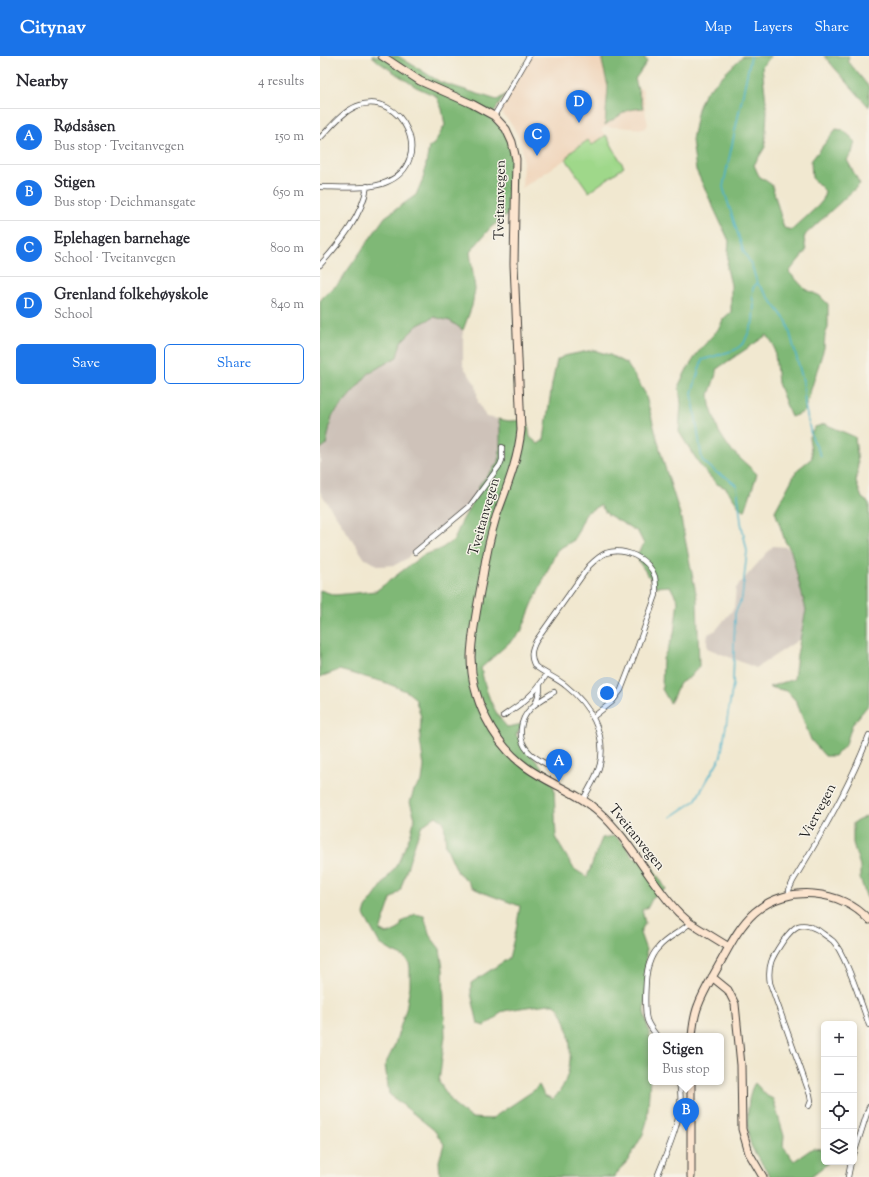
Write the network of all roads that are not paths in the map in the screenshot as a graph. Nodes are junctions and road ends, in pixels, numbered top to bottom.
1 (382, 56) edge
2 (529, 56) edge
3 (494, 116) junction
4 (320, 138) edge
5 (367, 186) junction
6 (320, 188) edge
7 (320, 265) edge
8 (502, 447) dead end
9 (414, 552) dead end
10 (547, 674) junction
11 (540, 684) junction
12 (554, 692) dead end
13 (536, 704) junction
14 (503, 716) dead end
15 (592, 717) junction
16 (868, 737) edge
17 (546, 764) dead end
18 (583, 800) junction
19 (789, 895) junction
20 (869, 920) edge
21 (690, 923) junction
22 (729, 947) junction
23 (712, 977) junction
24 (869, 1025) edge
25 (655, 1033) edge
26 (692, 1033) edge
27 (679, 1085) edge
28 (691, 1085) edge
29 (809, 1106) dead end
30 (869, 1107) edge
31 (857, 1145) edge
32 (850, 1165) edge
33 (657, 1177) edge
34 (691, 1177) edge
35 (763, 1177) edge
36 (848, 1177) edge

1 - 3 main road, Tveitanvegen
2 - 3 street
3 - 18 main road, Tveitanvegen
4 - 5 street
5 - 6 street
5 - 7 street
8 - 9 street
10 - 11 street
10 - 15 street
10 - 15 street
11 - 13 street
11 - 14 street
12 - 13 street
13 - 17 street
15 - 18 street
16 - 19 street, Viervegen
18 - 21 main road, Tveitanvegen
19 - 20 main road
19 - 22 main road
21 - 22 main road, Tveitanvegen
21 - 25 street
22 - 23 main road
23 - 26 main road
23 - 35 main road
24 - 29 street
27 - 33 street
28 - 34 main road
30 - 31 street
32 - 36 street

